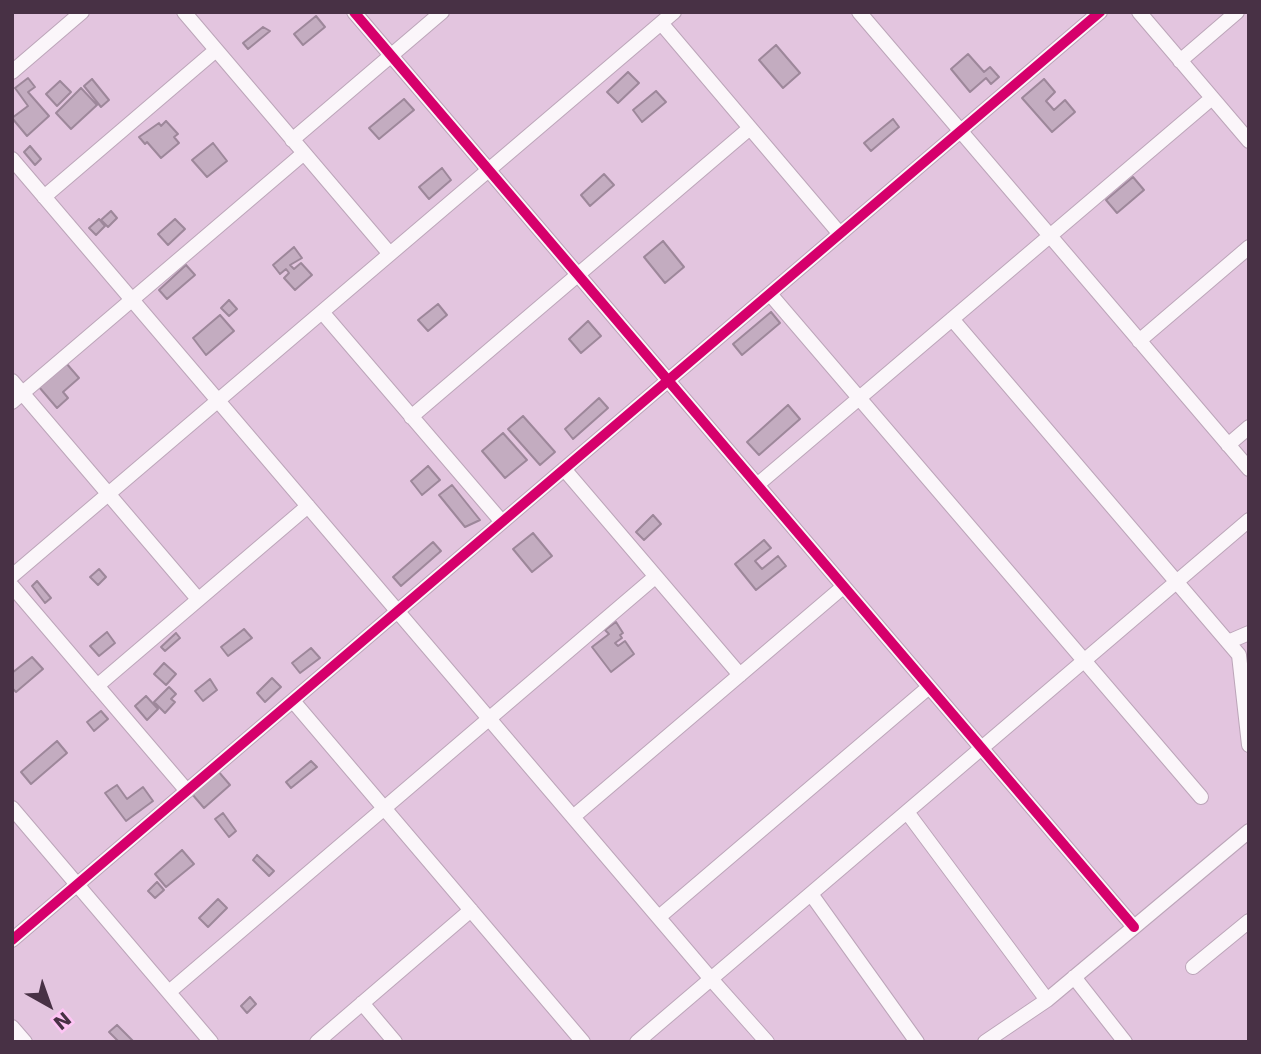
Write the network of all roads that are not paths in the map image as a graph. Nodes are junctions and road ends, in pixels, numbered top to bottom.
1 (82, 12) edge
2 (184, 12) edge
3 (354, 12) edge
4 (442, 12) edge
5 (674, 12) edge
6 (1100, 12) edge
7 (1139, 12) edge
8 (1237, 12) edge
9 (867, 15) edge
10 (661, 23) junction
11 (216, 50) junction
12 (391, 56) junction
13 (1180, 61) junction
14 (12, 72) edge
15 (1212, 98) junction
16 (750, 128) junction
17 (961, 131) junction
18 (292, 140) junction
19 (1249, 141) edge
20 (304, 153) junction
21 (12, 159) edge
22 (488, 170) junction
23 (44, 197) junction
24 (840, 234) junction
25 (1050, 236) junction
26 (1249, 247) edge
27 (390, 254) junction
28 (578, 275) junction
29 (770, 294) junction
30 (132, 300) junction
31 (322, 312) junction
32 (953, 318) junction
33 (1139, 341) junction
34 (12, 381) edge
35 (668, 381) junction
36 (17, 398) edge
37 (859, 398) junction
38 (218, 401) junction
39 (411, 416) junction
40 (1249, 427) edge
41 (1228, 445) junction
42 (564, 469) junction
43 (1249, 469) edge
44 (757, 485) junction
45 (109, 494) junction
46 (307, 506) junction
47 (1249, 520) edge
48 (502, 522) junction
49 (12, 576) edge
50 (656, 577) junction
51 (1177, 582) junction
52 (12, 586) edge
53 (844, 587) junction
54 (198, 599) junction
55 (398, 611) junction
56 (1249, 633) edge
57 (1228, 642) junction
58 (1084, 661) junction
59 (740, 676) junction
60 (97, 685) junction
61 (929, 687) junction
62 (293, 701) junction
63 (489, 719) junction
64 (1249, 745) edge
65 (981, 748) junction
66 (187, 791) junction
67 (1201, 797) dead end
68 (12, 808) edge
69 (384, 808) junction
70 (907, 812) junction
71 (573, 817) junction
72 (1249, 831) edge
73 (77, 884) junction
74 (811, 894) junction
75 (471, 910) junction
76 (659, 918) junction
77 (1249, 921) edge
78 (1134, 927) junction
79 (12, 940) edge
80 (1193, 967) dead end
81 (1074, 977) junction
82 (711, 979) junction
83 (169, 992) junction
84 (1047, 1000) junction
85 (362, 1003) junction
86 (12, 1027) edge
87 (25, 1042) edge
88 (211, 1042) edge
89 (317, 1042) edge
90 (395, 1042) edge
91 (583, 1042) edge
92 (637, 1042) edge
93 (767, 1042) edge
94 (917, 1042) edge
95 (985, 1042) edge
96 (1125, 1042) edge

1 - 14 street
2 - 11 street
3 - 12 street
4 - 12 street
5 - 10 street
6 - 17 street
7 - 13 street
8 - 13 street
9 - 17 street
10 - 16 street
10 - 22 street
11 - 18 street
11 - 23 street
12 - 18 street
12 - 22 street
13 - 15 street
15 - 19 street
15 - 25 street
16 - 24 street
16 - 28 street
17 - 24 street
17 - 25 street
18 - 20 street
20 - 27 street
20 - 30 street
21 - 23 street
22 - 27 street
22 - 28 street
23 - 30 street
24 - 29 street
25 - 32 street
25 - 33 street
26 - 33 street
27 - 31 street
28 - 35 street
28 - 39 street
29 - 35 street
29 - 37 street
30 - 36 street
30 - 38 street
31 - 38 street
31 - 39 street
32 - 37 street
32 - 51 street
33 - 41 street
34 - 36 street
35 - 42 street
35 - 44 street
36 - 45 street
37 - 44 street
37 - 58 street
38 - 45 street
38 - 46 street
39 - 48 street
40 - 41 street
41 - 43 street
42 - 48 street
42 - 50 street
44 - 53 street
45 - 49 street
45 - 54 street
46 - 54 street
46 - 55 street
47 - 51 street
48 - 55 street
50 - 59 street
50 - 63 street
51 - 57 street
51 - 58 street
52 - 60 street
53 - 59 street
53 - 61 street
54 - 60 street
55 - 62 street
55 - 63 street
56 - 57 street
57 - 64 street
58 - 65 street
58 - 67 street
59 - 71 street
60 - 66 street
61 - 65 street
61 - 76 street
62 - 66 street
62 - 69 street
63 - 69 street
63 - 71 street
65 - 70 street
65 - 78 street
66 - 73 street
68 - 73 street
69 - 75 street
69 - 83 street
70 - 74 street
70 - 84 street
71 - 76 street
72 - 78 street
73 - 79 street
73 - 83 street
74 - 82 street
74 - 94 street
75 - 85 street
75 - 91 street
76 - 82 street
77 - 80 street
78 - 81 street
81 - 84 street
81 - 96 street
82 - 92 street
82 - 93 street
83 - 88 street
84 - 95 street
85 - 89 street
85 - 90 street
86 - 87 street

